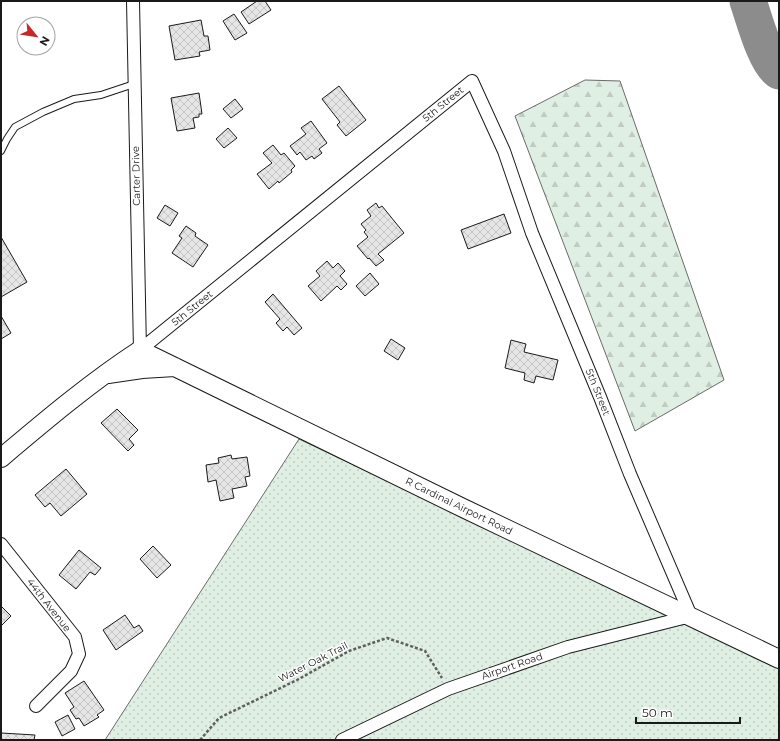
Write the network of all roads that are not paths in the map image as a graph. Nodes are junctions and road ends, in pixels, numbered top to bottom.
1 (133, 1) edge
2 (134, 84) junction
3 (1, 151) edge
4 (140, 350) junction
5 (175, 367) junction
6 (103, 375) junction
7 (1, 458) edge
8 (1, 544) edge
9 (691, 616) junction
10 (779, 659) edge
11 (36, 706) dead end
12 (342, 740) edge

1 - 2 street, Carter Drive
2 - 3 lane
2 - 4 street, Carter Drive
4 - 5 main road, R Cardinal Airport Road
4 - 6 main road, 5th Street
4 - 9 street, 5th Street
5 - 6 main road
5 - 9 main road, R Cardinal Airport Road
6 - 7 main road, 5th Street
8 - 11 street, 44th Avenue
9 - 10 main road, R Cardinal Airport Road
9 - 12 street, Airport Road

